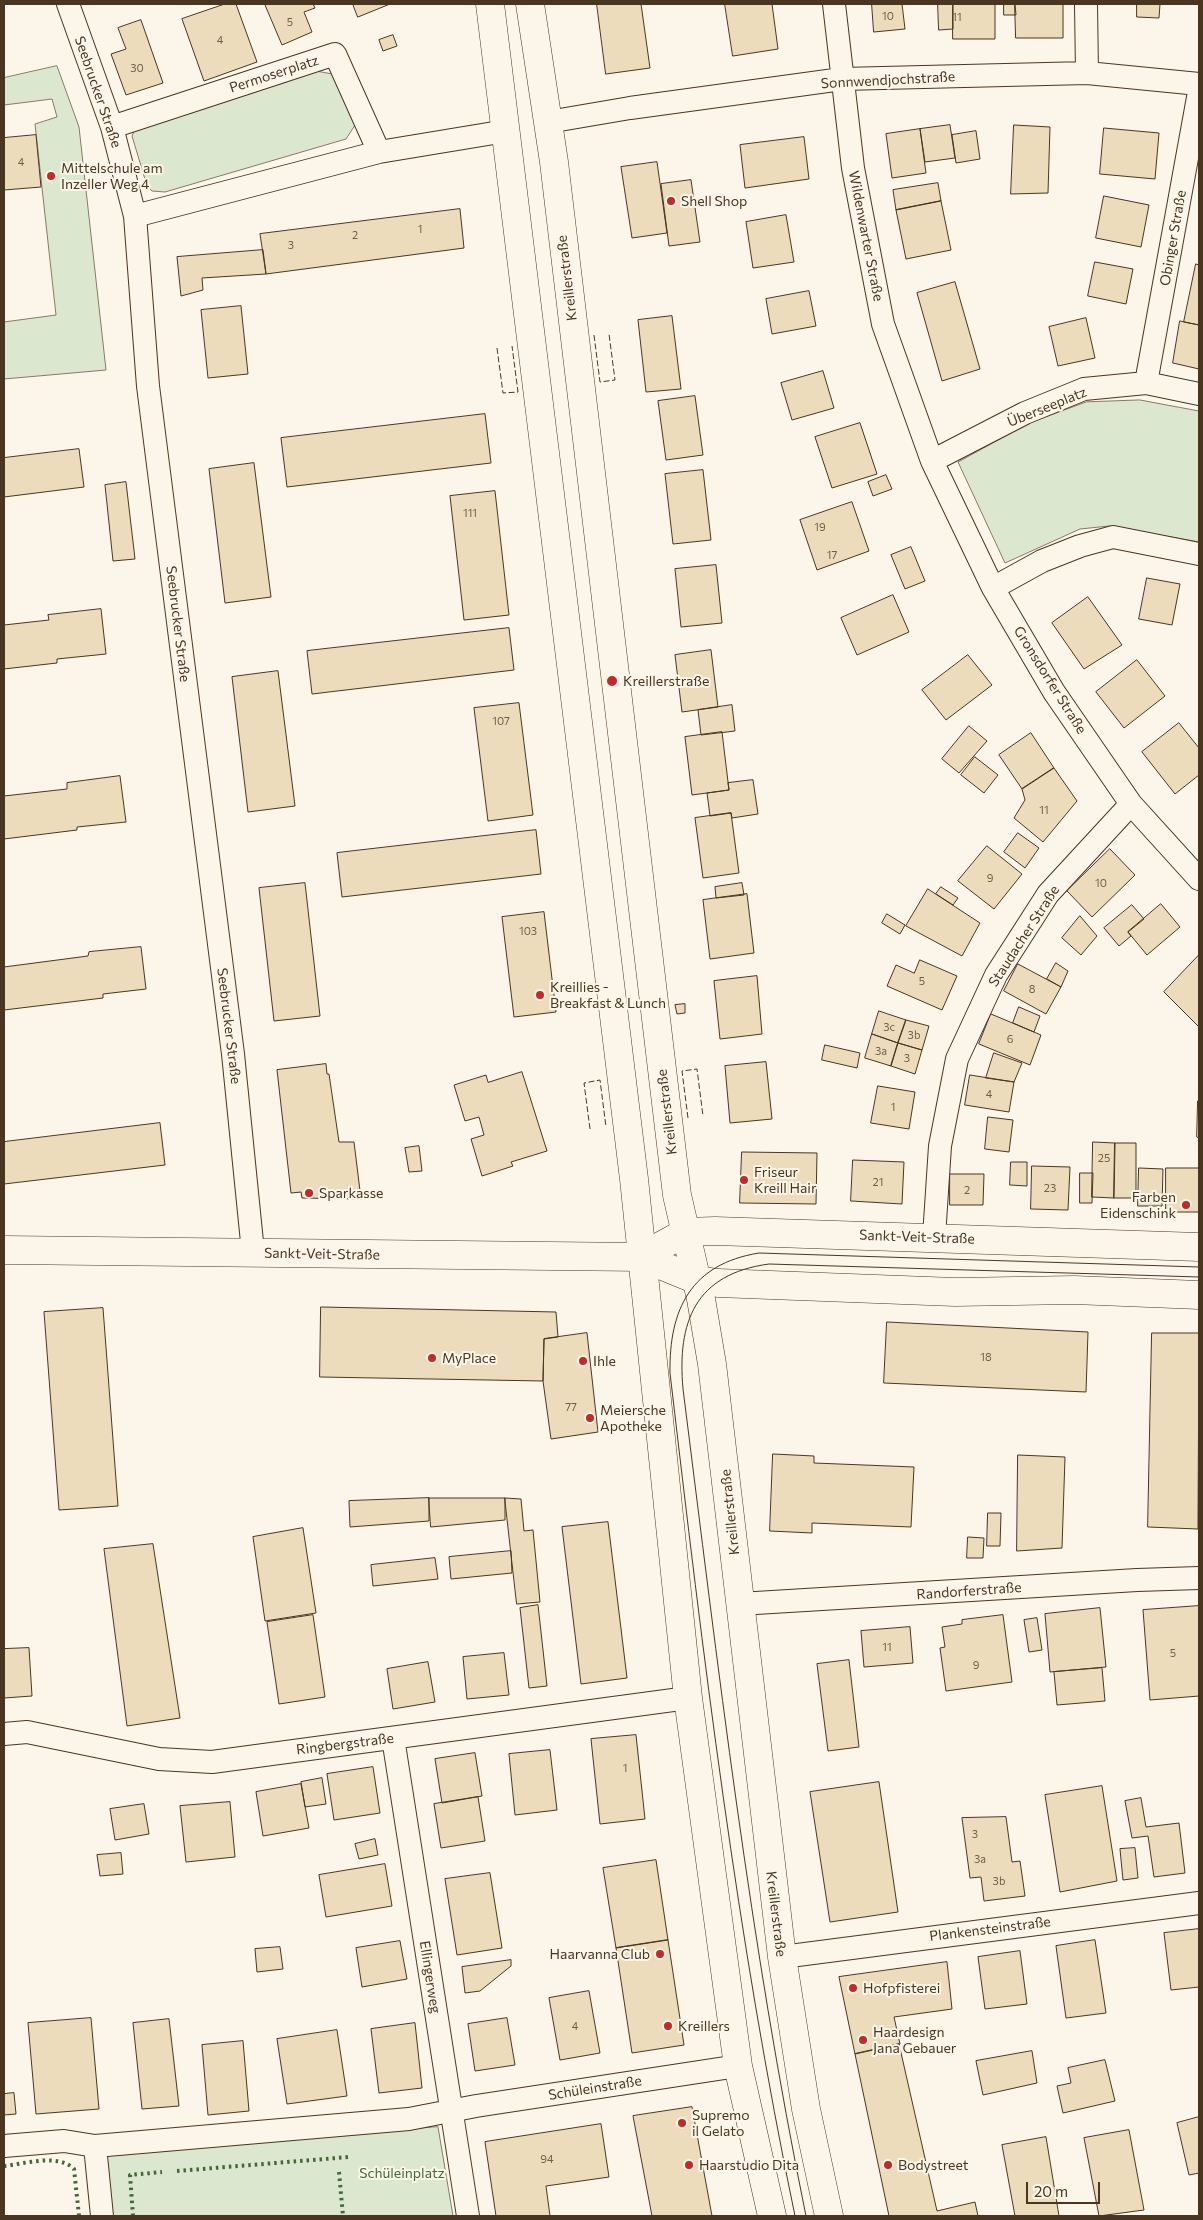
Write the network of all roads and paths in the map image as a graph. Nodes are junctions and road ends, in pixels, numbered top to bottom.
1 (68, 4) edge
2 (490, 4) edge
3 (530, 4) edge
4 (834, 4) edge
5 (1086, 4) edge
6 (1087, 73) junction
7 (842, 79) junction
8 (1199, 84) edge
9 (1199, 92) edge
10 (548, 122) junction
11 (112, 127) junction
12 (506, 131) junction
13 (379, 152) junction
14 (135, 216) junction
15 (1146, 383) junction
16 (1199, 394) edge
17 (932, 461) junction
18 (1199, 554) edge
19 (992, 588) junction
20 (1131, 804) junction
21 (1199, 879) edge
22 (686, 1232) junction
23 (934, 1237) junction
24 (1199, 1247) edge
25 (4, 1250) edge
26 (252, 1252) junction
27 (641, 1257) junction
28 (697, 1280) junction
29 (1199, 1295) edge
30 (1199, 1578) edge
31 (739, 1604) junction
32 (688, 1698) junction
33 (4, 1734) edge
34 (393, 1738) junction
35 (1199, 1903) edge
36 (782, 1957) junction
37 (738, 2066) junction
38 (451, 2111) junction
39 (4, 2146) edge
40 (95, 2146) junction
41 (102, 2216) edge
42 (468, 2216) edge
43 (772, 2216) edge
44 (830, 2216) edge

1 - 11 street, Seebrucker Straße
2 - 12 main road
3 - 10 main road, Kreillerstraße
4 - 7 street, Wildenwarter Straße
5 - 6 street
6 - 7 street, Sonnwendjochstraße
6 - 8 street, Sonnwendjochstraße
7 - 10 street, Sonnwendjochstraße
7 - 17 street, Wildenwarter Straße
9 - 15 street, Obinger Straße
10 - 22 main road, Kreillerstraße
11 - 13 street, Permoserplatz
11 - 14 street, Seebrucker Straße
12 - 13 street
12 - 27 main road
13 - 14 street
14 - 26 street, Seebrucker Straße
15 - 16 street, Überseeplatz
15 - 17 street, Überseeplatz
17 - 19 street, Gronsdorfer Straße
18 - 19 street
19 - 20 street, Gronsdorfer Straße
20 - 21 street, Gronsdorfer Straße
20 - 23 street, Staudacher Straße
22 - 23 main road, Sankt-Veit-Straße
22 - 27 main road, Sankt-Veit-Straße
22 - 28 main road, Kreillerstraße
23 - 24 main road, Sankt-Veit-Straße
25 - 26 main road, Sankt-Veit-Straße
26 - 27 main road, Sankt-Veit-Straße
27 - 28 main road, Sankt-Veit-Straße
27 - 32 main road
28 - 29 main road, Sankt-Veit-Straße
28 - 31 main road, Kreillerstraße
30 - 31 street, Randorferstraße
31 - 36 main road, Kreillerstraße
32 - 34 street, Ringbergstraße
32 - 37 main road
33 - 34 street, Ringbergstraße
34 - 38 street, Ellingerweg
35 - 36 street, Plankensteinstraße
36 - 44 main road, Kreillerstraße
37 - 38 street, Schüleinstraße
37 - 43 main road
38 - 40 street
38 - 42 street, Ellingerweg
39 - 40 street
40 - 41 street

